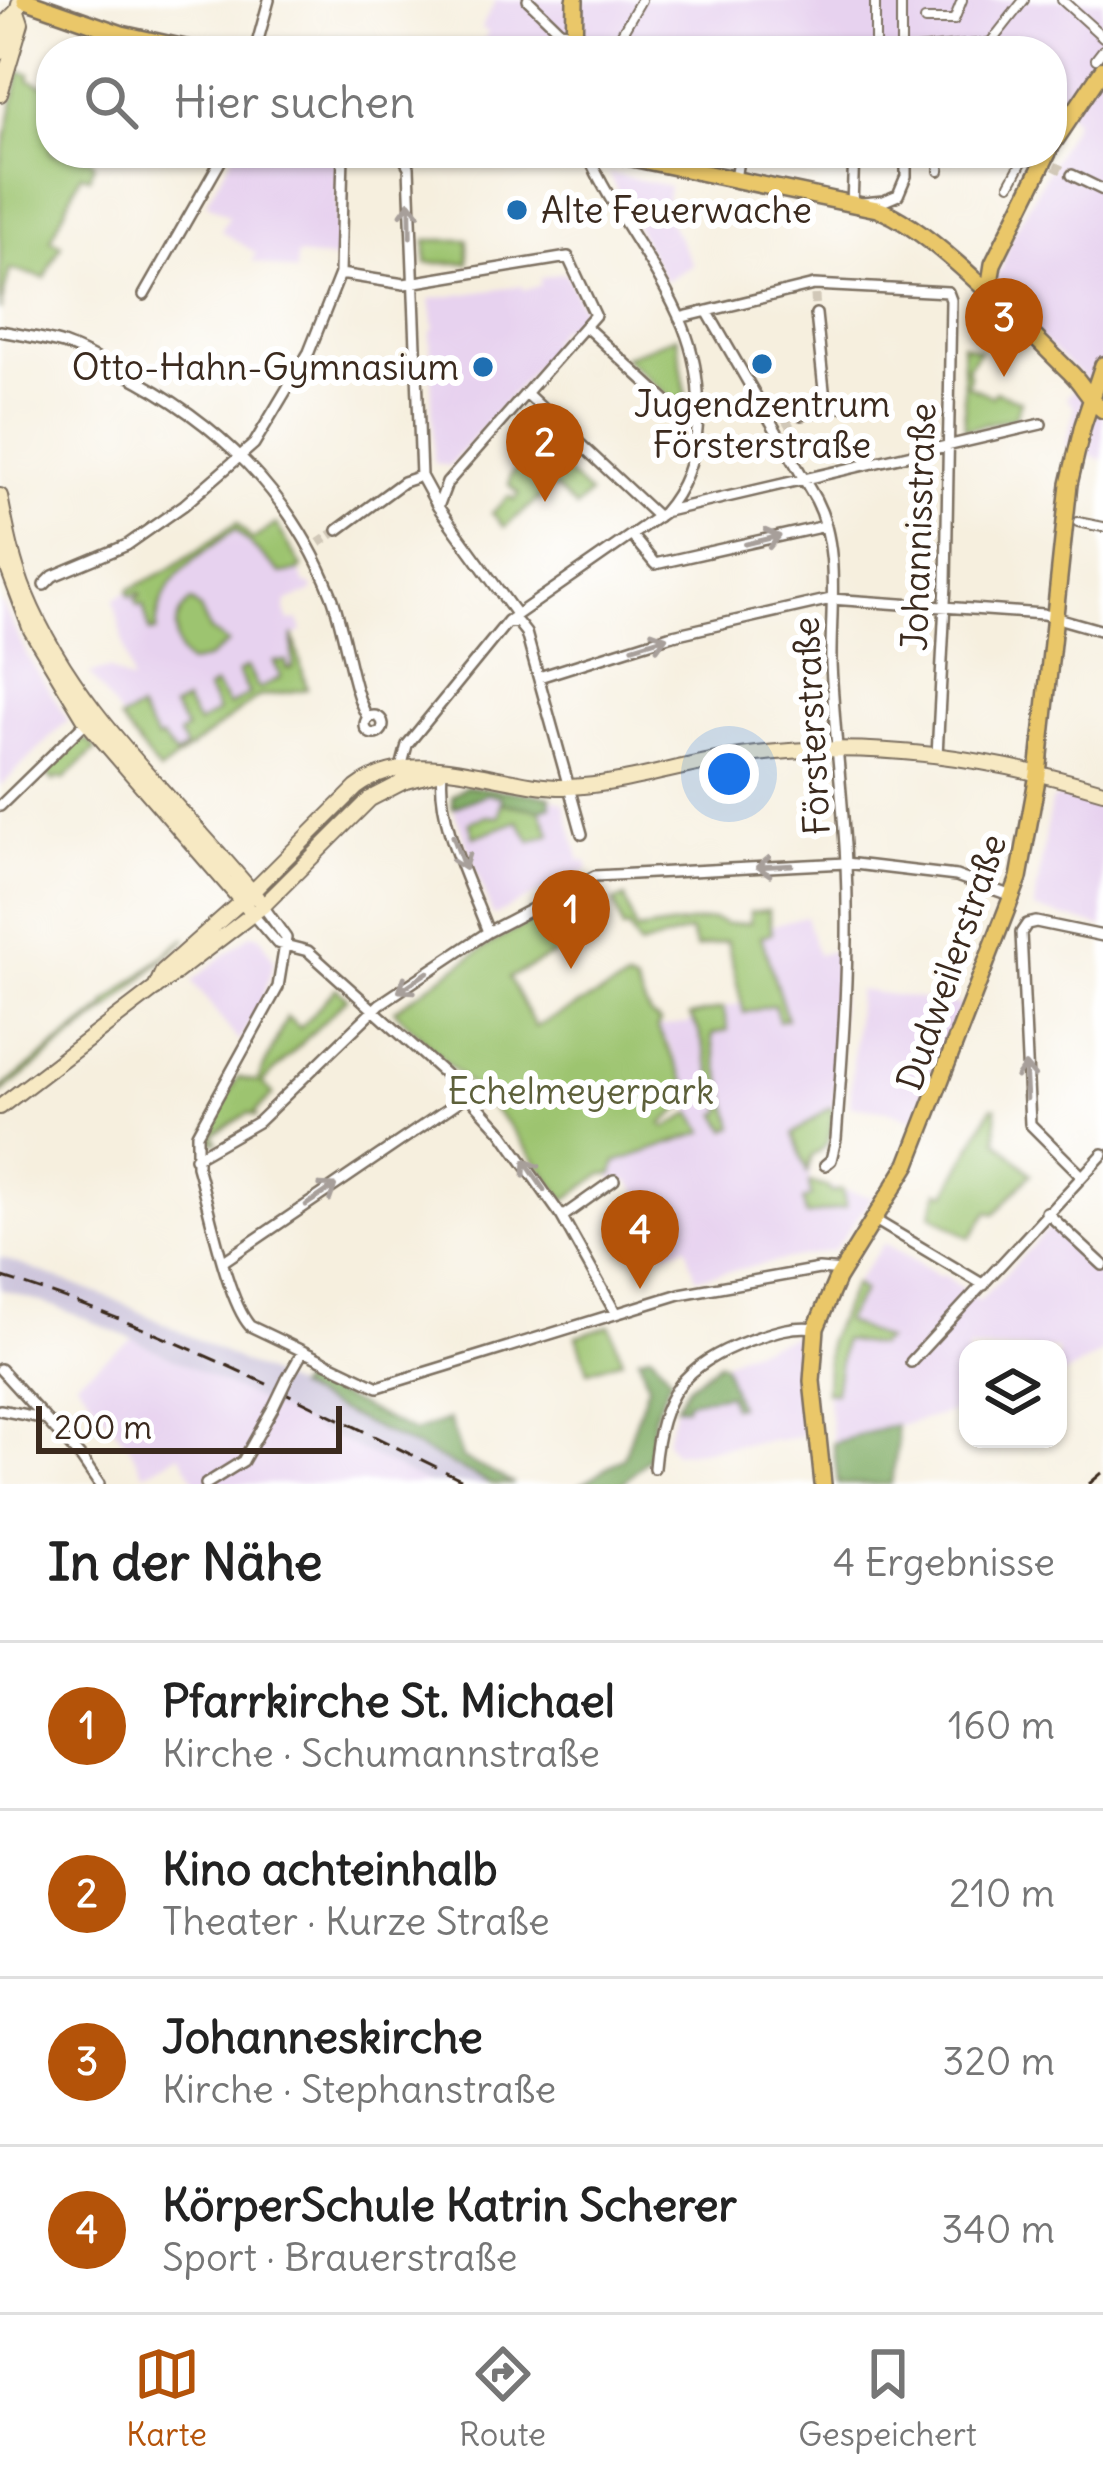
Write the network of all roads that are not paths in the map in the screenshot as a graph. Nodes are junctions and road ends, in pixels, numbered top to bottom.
1 (269, 0) edge
2 (528, 0) edge
3 (575, 0) edge
4 (641, 0) edge
5 (875, 0) edge
6 (892, 0) edge
7 (962, 0) edge
8 (1024, 0) edge
9 (1062, 0) edge
10 (21, 4) edge
11 (901, 4) edge
12 (925, 20) dead end
13 (573, 33) junction
14 (131, 36) edge
15 (259, 36) edge
16 (573, 36) edge
17 (620, 36) edge
18 (875, 36) edge
19 (899, 36) edge
20 (997, 36) edge
21 (1103, 37) edge
22 (1103, 50) edge
23 (0, 51) edge
24 (1099, 64) edge
25 (0, 94) edge
26 (1067, 119) edge
27 (216, 168) edge
28 (343, 168) edge
29 (408, 168) edge
30 (595, 168) edge
31 (680, 168) edge
32 (737, 168) edge
33 (853, 168) edge
34 (905, 168) edge
35 (939, 168) edge
36 (1030, 168) edge
37 (1039, 168) edge
38 (939, 171) dead end
39 (736, 173) dead end
40 (1072, 175) tunnel mouth
41 (1010, 184) dead end
42 (1103, 190) edge
43 (852, 204) junction
44 (340, 274) junction
45 (412, 283) junction
46 (144, 295) dead end
47 (997, 303) junction
48 (707, 311) junction
49 (816, 314) tunnel mouth
50 (679, 318) junction
51 (586, 327) junction
52 (0, 331) edge
53 (1103, 365) edge
54 (527, 394) junction
55 (883, 398) dead end
56 (1097, 405) edge
57 (826, 409) junction
58 (682, 415) dead end
59 (801, 415) tunnel mouth
60 (1041, 424) dead end
61 (948, 447) junction
62 (242, 455) junction
63 (421, 476) junction
64 (804, 479) junction
65 (447, 483) junction
66 (0, 496) edge
67 (438, 507) junction
68 (660, 515) junction
69 (1078, 522) dead end
70 (825, 526) junction
71 (1103, 526) edge
72 (338, 530) tunnel mouth
73 (632, 536) junction
74 (0, 547) edge
75 (44, 585) dead end
76 (831, 599) junction
77 (945, 606) junction
78 (1055, 616) junction
79 (512, 618) junction
80 (1103, 631) edge
81 (539, 677) junction
82 (91, 717) junction
83 (368, 718) dead end
84 (837, 749) junction
85 (937, 755) junction
86 (401, 768) junction
87 (442, 771) junction
88 (1038, 774) junction
89 (569, 787) junction
90 (1103, 791) edge
91 (0, 806) edge
92 (582, 834) dead end
93 (846, 863) junction
94 (1012, 896) junction
95 (248, 897) junction
96 (258, 910) junction
97 (488, 932) junction
98 (1103, 937) edge
99 (287, 946) junction
100 (155, 989) junction
101 (374, 1009) junction
102 (468, 1094) junction
103 (0, 1107) edge
104 (1103, 1154) edge
105 (195, 1158) junction
106 (825, 1166) dead end
107 (1082, 1176) junction
108 (614, 1180) dead end
109 (1046, 1212) junction
110 (562, 1217) junction
111 (875, 1220) junction
112 (224, 1261) junction
113 (1103, 1265) edge
114 (842, 1271) junction
115 (984, 1286) junction
116 (615, 1312) junction
117 (816, 1328) junction
118 (302, 1352) junction
119 (911, 1362) dead end
120 (0, 1369) edge
121 (0, 1410) edge
122 (46, 1419) junction
123 (820, 1456) junction
124 (654, 1468) dead end
125 (99, 1484) edge
126 (206, 1484) edge
127 (811, 1484) edge
128 (823, 1484) edge

1 - 15 street
2 - 13 street
3 - 13 main road
4 - 17 street
5 - 18 street
6 - 11 street
7 - 12 street
8 - 20 street
9 - 21 street
10 - 14 main road
10 - 23 main road
10 - 25 main road
11 - 19 street
13 - 16 main road
22 - 24 street
24 - 26 main road
27 - 46 street
28 - 44 street
45 -> 29 street
30 - 50 street
31 - 43 main road
32 - 39 street
33 - 43 street
34 - 43 street
35 - 38 street
36 - 41 street
37 - 47 main road
40 - 42 street
43 - 47 main road
44 - 45 street
44 - 62 street
45 - 51 street
45 - 63 street
47 - 56 main road
48 - 50 street
48 - 61 street, Johannisstraße
48 - 64 street, Försterstraße
49 - 57 street
50 - 68 street
51 - 54 street
51 - 58 street
52 - 62 street
53 - 56 main road, Dudweilerstraße
54 - 65 street
54 - 68 street
55 - 57 street
56 - 78 main road, Dudweilerstraße
57 - 59 street
60 - 61 street
61 - 64 street
61 - 77 street, Johannisstraße
62 - 75 street
62 - 83 street
63 - 65 street
63 - 67 street
63 - 72 street
64 - 68 street
64 - 70 street, Försterstraße
65 - 67 street
66 - 82 main road
67 - 79 street
68 - 73 street
69 - 71 street
73 -> 70 street
70 - 76 street, Försterstraße
73 - 79 street
74 - 82 main road
76 - 77 street
81 -> 76 street
76 - 84 street, Försterstraße
77 - 78 street
77 - 85 street, Johannisstraße
78 - 80 street
78 - 88 main road, Dudweilerstraße
79 - 81 street
79 - 86 street
81 - 89 street
82 - 91 street
82 - 95 main road
82 - 95 main road
84 - 85 main road
84 - 89 main road
84 - 93 street, Försterstraße
85 - 88 main road
86 - 87 main road
86 - 95 main road
87 - 89 main road
87 - 96 main road
87 -> 97 street
88 - 90 main road
88 - 94 main road, Dudweilerstraße
89 - 92 street
93 - 94 street
93 -> 97 street
93 - 106 street, Försterstraße
94 - 111 main road, Dudweilerstraße
95 - 96 main road
95 - 100 main road
96 - 99 street
96 - 100 main road
97 -> 101 street
107 -> 98 street
99 - 101 street
99 - 105 street
100 - 103 main road
101 - 102 street
101 - 105 street
110 -> 102 street
112 -> 102 street
104 - 107 street
105 - 112 street
107 - 109 street
108 - 110 street
109 - 113 street
109 - 115 street
110 - 116 street
111 - 114 main road, Dudweilerstraße
111 - 115 street
112 - 118 street
114 - 116 street
114 - 117 main road, Dudweilerstraße
115 - 119 street
116 - 118 street
117 - 123 main road, Dudweilerstraße
117 - 124 street
118 - 126 street, bridge
120 - 122 street
121 - 122 street
122 - 125 street
123 - 127 main road
123 - 128 main road, Dudweilerstraße

